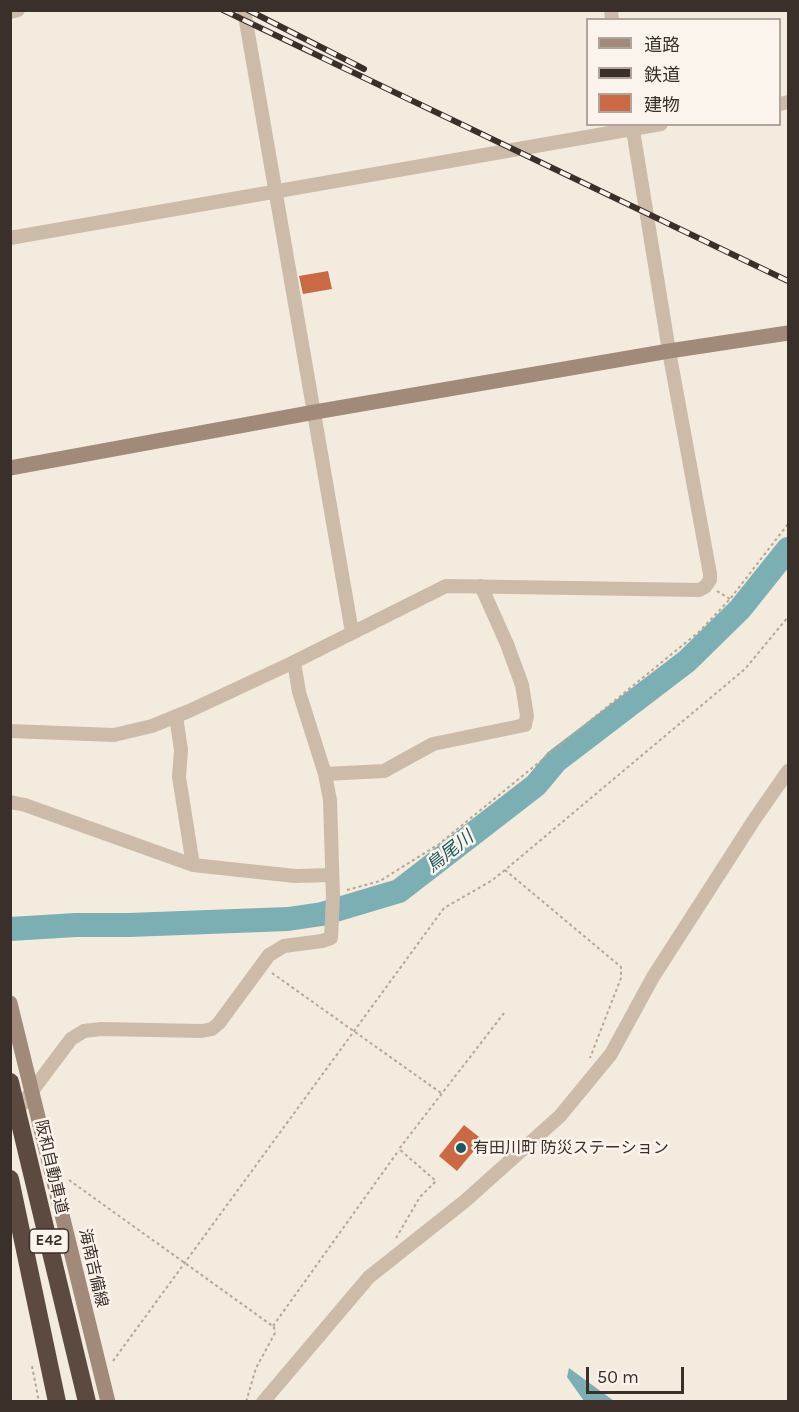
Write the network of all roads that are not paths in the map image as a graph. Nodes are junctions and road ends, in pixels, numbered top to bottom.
1 (18, 10) edge
2 (244, 10) edge
3 (10, 12) edge
4 (632, 127) edge
5 (276, 191) junction
6 (10, 238) edge
7 (789, 333) edge
8 (669, 351) junction
9 (315, 412) junction
10 (10, 468) edge
11 (481, 586) junction
12 (352, 632) junction
13 (294, 662) junction
14 (176, 716) junction
15 (10, 731) edge
16 (789, 771) edge
17 (325, 774) junction
18 (10, 802) edge
19 (193, 865) junction
20 (332, 875) junction
21 (10, 1003) edge
22 (10, 1082) edge
23 (32, 1092) junction
24 (10, 1120) edge
25 (10, 1179) edge
26 (57, 1401) edge
27 (87, 1401) edge
28 (108, 1401) edge
29 (264, 1401) edge

1 - 3 street
2 - 5 street
4 - 5 street
4 - 8 street
5 - 6 street
5 - 9 street
7 - 8 street
8 - 9 street
8 - 11 street
9 - 10 street
9 - 12 street
11 - 12 street
11 - 17 street
12 - 13 street
13 - 14 street
13 - 17 street
14 - 15 street
14 - 19 street
16 - 29 street
17 - 20 street
18 - 19 street
19 - 20 street
20 - 23 street
21 - 23 street, 海南吉備線
22 - 27 highway, 阪和自動車道 / E42, bridge
23 - 24 street
23 - 28 street, 海南吉備線
25 - 26 highway, E42

